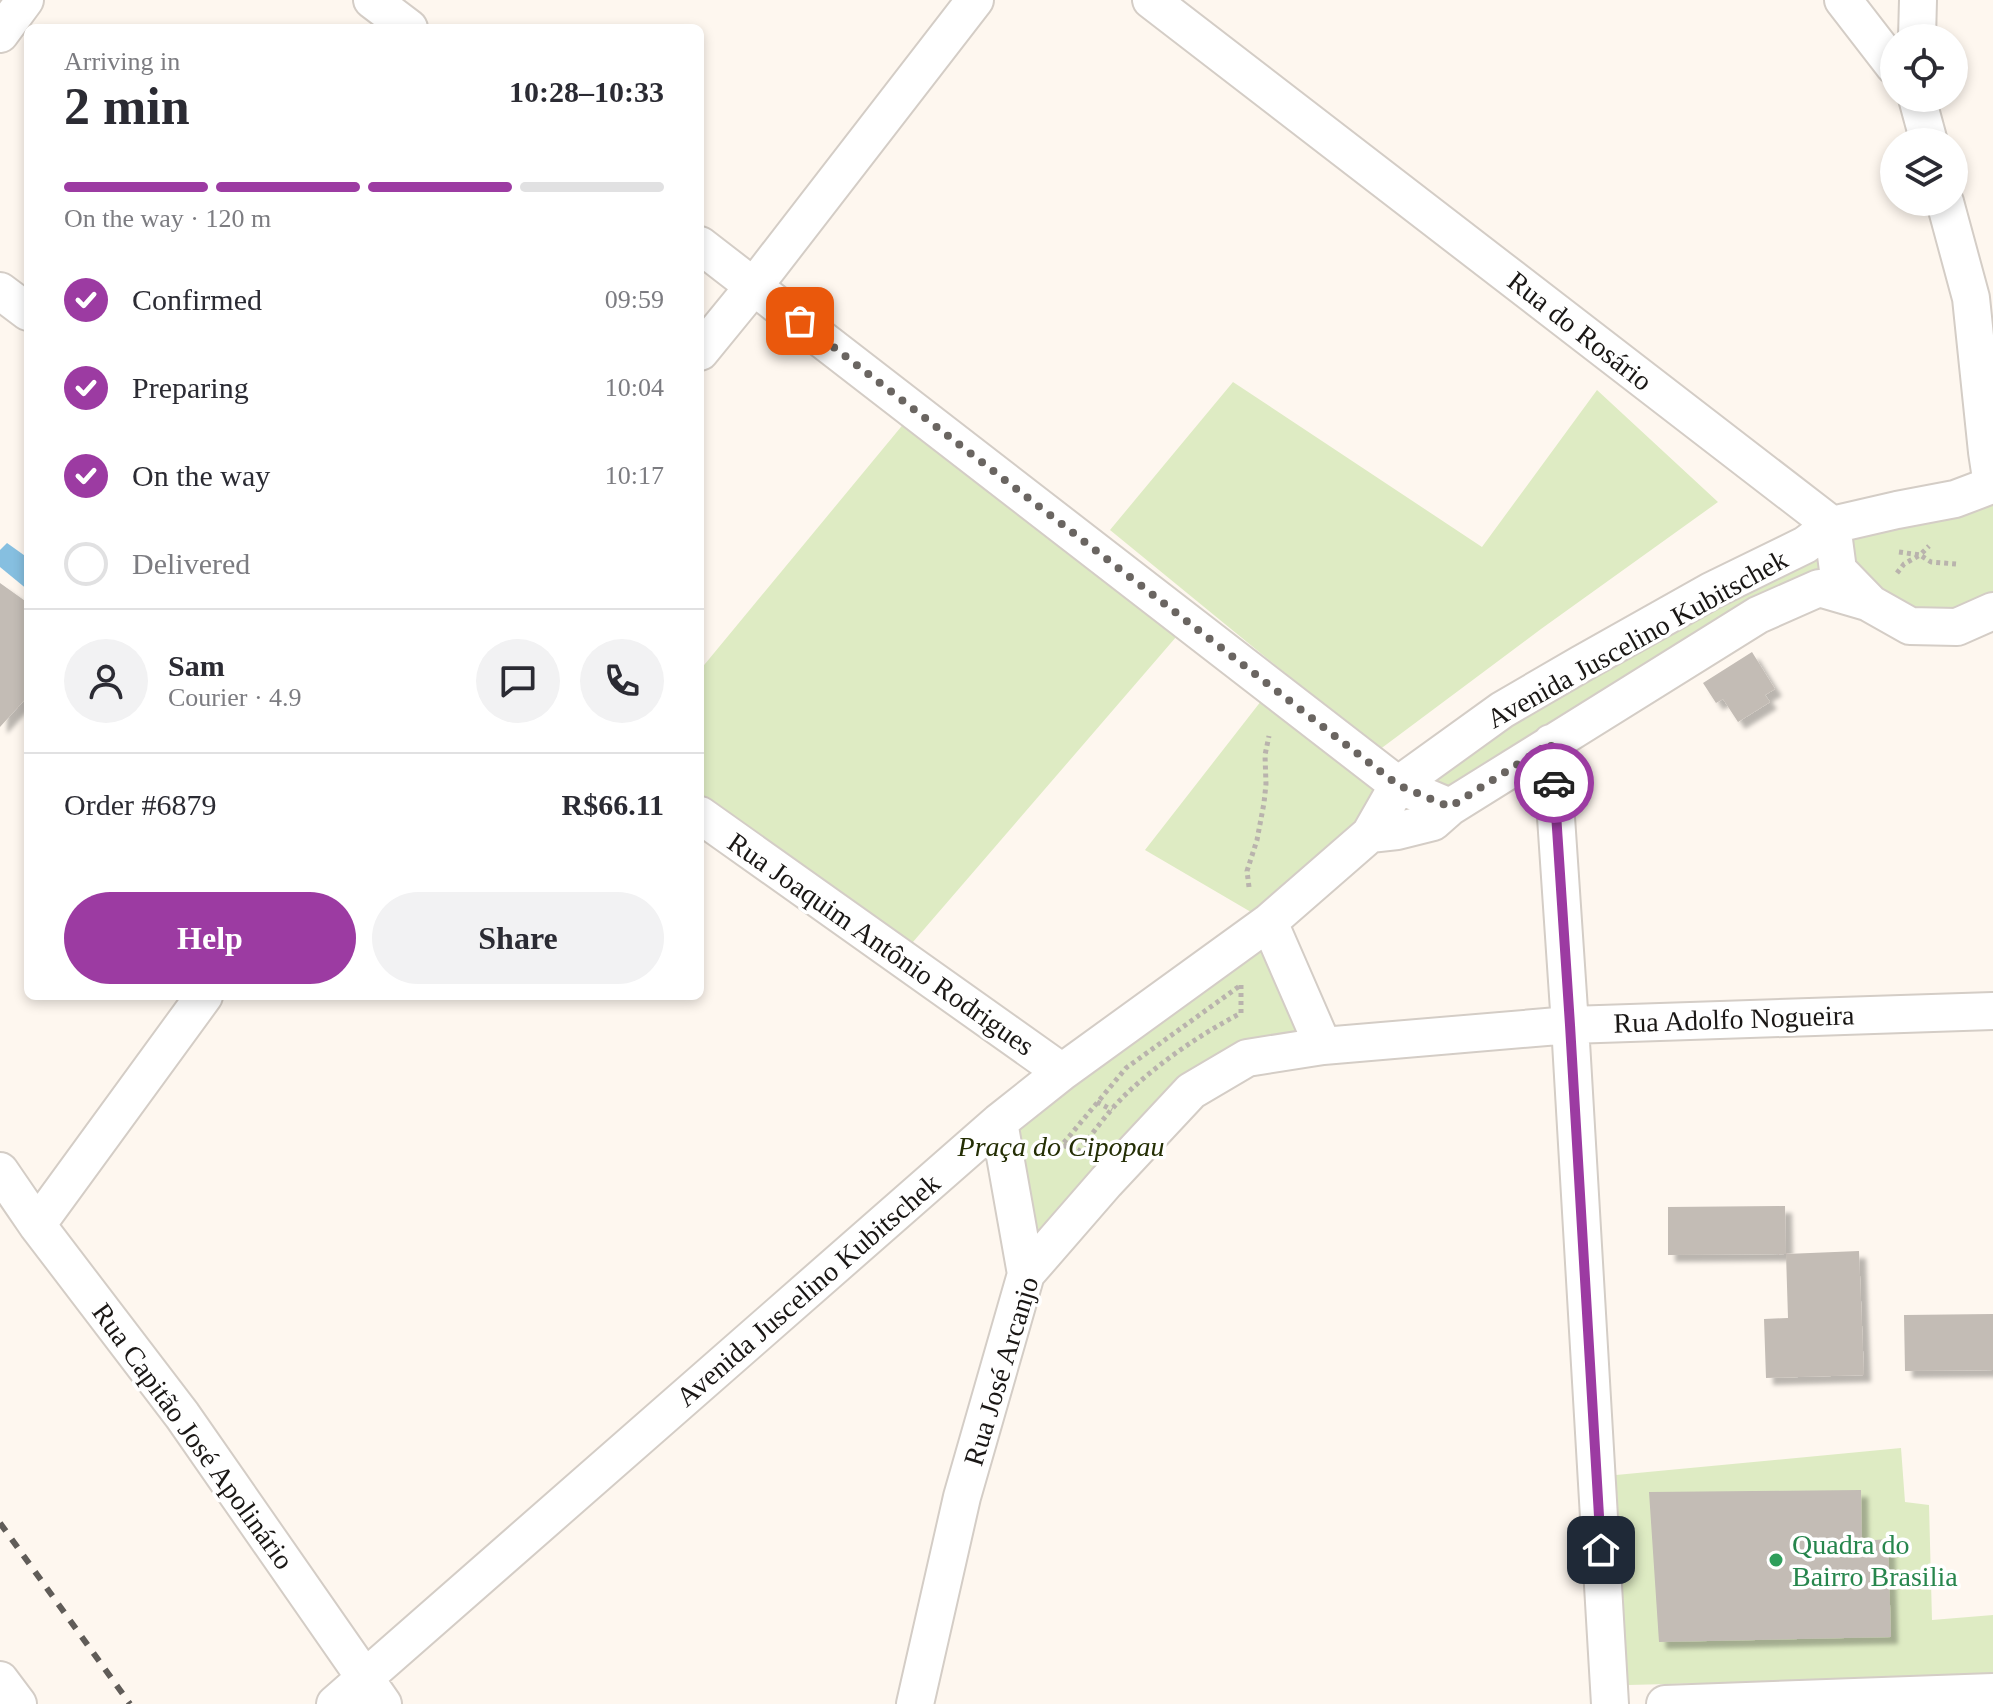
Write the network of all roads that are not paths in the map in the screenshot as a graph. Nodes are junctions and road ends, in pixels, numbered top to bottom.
1 (25, 0) edge
2 (372, 0) edge
3 (975, 0) edge
4 (1151, 0) edge
5 (1843, 0) edge
6 (1918, 0) edge
7 (404, 24) edge
8 (1917, 24) edge
9 (0, 34) edge
10 (1880, 48) edge
11 (1949, 216) edge
12 (704, 248) edge
13 (754, 286) junction
14 (0, 291) edge
15 (24, 309) edge
16 (704, 347) edge
17 (1991, 463) edge
18 (1818, 535) junction
19 (1883, 592) junction
20 (1993, 611) edge
21 (1551, 743) junction
22 (1398, 785) junction
23 (1450, 807) junction
24 (704, 818) edge
25 (1370, 834) junction
26 (1269, 922) junction
27 (201, 1000) edge
28 (1993, 1011) edge
29 (1570, 1025) junction
30 (1323, 1046) junction
31 (1062, 1072) junction
32 (999, 1122) junction
33 (0, 1171) edge
34 (37, 1225) junction
35 (1026, 1274) junction
36 (0, 1680) edge
37 (374, 1691) edge
38 (1993, 1692) edge
39 (18, 1704) edge
40 (335, 1704) edge
41 (915, 1704) edge
42 (1610, 1704) edge
43 (1665, 1704) edge

1 - 9 street
2 - 7 street
3 - 13 street
4 - 18 street, Rua do Rosário
5 - 10 street
6 - 8 street
11 - 17 street
12 - 13 street
13 - 16 street
13 - 22 street
14 - 15 street
17 - 18 street, Avenida Juscelino Kubitschek
18 - 19 street
18 - 22 street, Avenida Juscelino Kubitschek
19 - 20 street
19 - 21 street, Avenida Juscelino Kubitschek
21 - 23 street, Avenida Juscelino Kubitschek
21 - 29 street
22 - 23 street
22 - 25 street, Avenida Juscelino Kubitschek
23 - 25 street, Avenida Juscelino Kubitschek
24 - 31 street, Rua Joaquim Antônio Rodrigues
25 - 26 street, Avenida Juscelino Kubitschek
26 - 30 street
26 - 31 street, Avenida Juscelino Kubitschek
27 - 34 street
28 - 29 street, Rua Adolfo Nogueira
29 - 30 street, Rua Adolfo Nogueira
29 - 42 street
30 - 35 street, Rua José Arcanjo
31 - 32 street, Avenida Juscelino Kubitschek
32 - 35 street
32 - 37 street, Avenida Juscelino Kubitschek
33 - 34 street, Rua Capitão José Apolinário
34 - 37 street, Rua Capitão José Apolinário
35 - 41 street, Rua José Arcanjo
36 - 39 street
37 - 40 street, Avenida Juscelino Kubitschek
38 - 43 street

